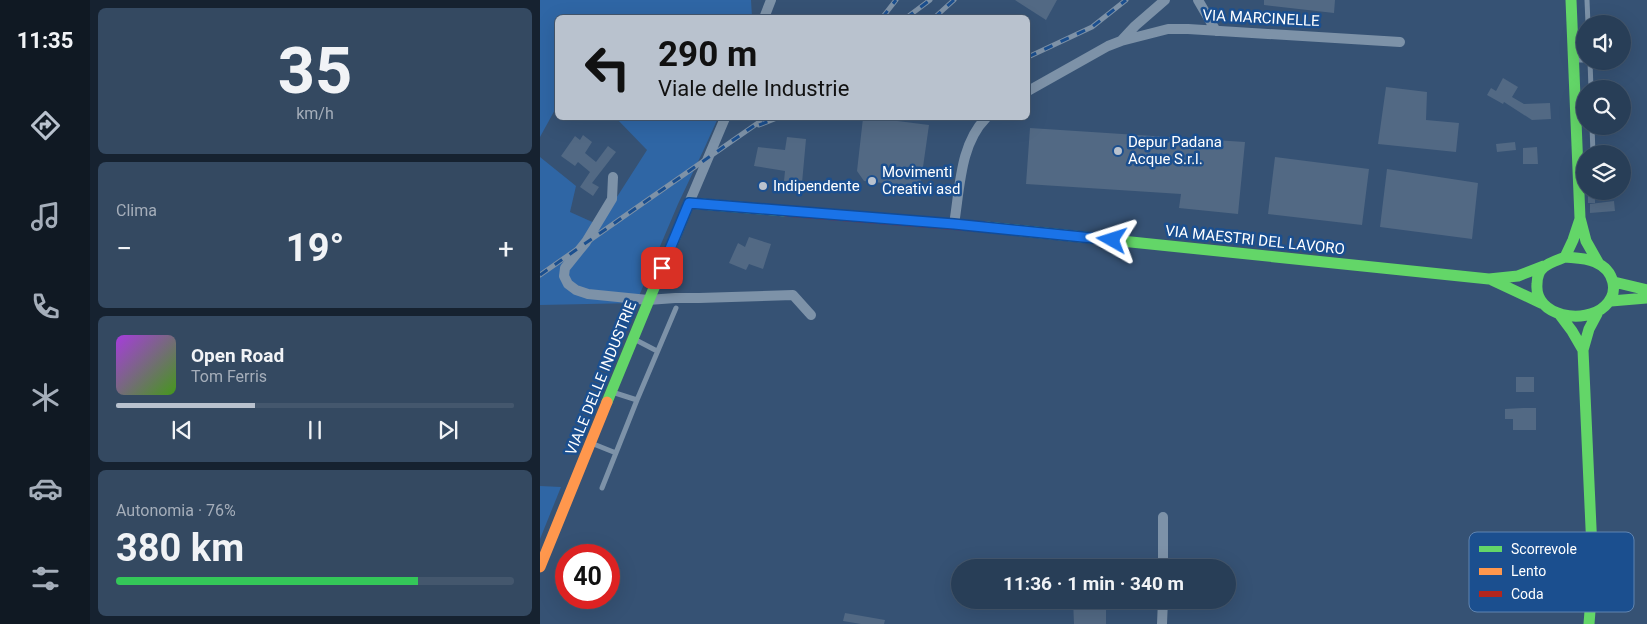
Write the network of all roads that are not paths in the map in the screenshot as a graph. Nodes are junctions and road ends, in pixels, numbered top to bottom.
1 (771, 0) edge
2 (1165, 0) edge
3 (1198, 0) edge
4 (1571, 0) edge
5 (1587, 0) edge
6 (765, 15) edge
7 (1588, 15) edge
8 (1216, 30) junction
9 (1576, 38) edge
10 (1121, 42) junction
11 (1400, 42) dead end
12 (1579, 70) edge
13 (1030, 90) edge
14 (724, 120) edge
15 (984, 120) edge
16 (613, 177) dead end
17 (689, 203) junction
18 (1580, 218) junction
19 (954, 224) junction
20 (1565, 257) junction
21 (1599, 264) junction
22 (1544, 266) junction
23 (1489, 279) junction
24 (1614, 282) junction
25 (1647, 290) edge
26 (1647, 298) edge
27 (648, 300) junction
28 (1611, 301) junction
29 (1541, 303) junction
30 (676, 308) dead end
31 (1597, 314) junction
32 (811, 315) dead end
33 (1560, 315) junction
34 (634, 339) junction
35 (1583, 350) junction
36 (657, 351) junction
37 (612, 392) junction
38 (637, 400) junction
39 (591, 443) junction
40 (616, 453) junction
41 (602, 488) dead end
42 (1163, 516) dead end
43 (1591, 532) edge
44 (1163, 559) edge
45 (540, 567) edge
46 (1163, 609) edge
47 (1162, 624) edge

1 - 6 street
2 - 10 street, VIA MARCINELLE
3 - 8 street
4 - 9 street
5 - 7 lane
8 - 10 street, VIA MARCINELLE
8 - 11 street, VIA MARCINELLE
10 - 13 street, VIA MARCINELLE
12 - 18 street
14 - 17 street, VIALE DELLE INDUSTRIE
15 - 19 street
16 - 27 street
17 - 19 street, VIA MAESTRI DEL LAVORO
17 - 27 street, VIALE DELLE INDUSTRIE
18 - 20 street
18 - 21 street
19 - 23 street, VIA MAESTRI DEL LAVORO
20 - 21 street
20 - 22 street
21 - 24 street
22 - 23 street
22 - 29 street
23 - 29 street
24 - 25 street
24 - 28 street
26 - 28 street
27 - 32 street
27 - 34 street, VIALE DELLE INDUSTRIE
28 - 31 street
29 - 33 street
30 - 36 lane
31 - 33 street
31 - 35 street
33 - 35 street
34 - 36 lane
34 - 37 street, VIALE DELLE INDUSTRIE
35 - 43 street
36 - 38 lane
37 - 38 lane
37 - 39 street, VIALE DELLE INDUSTRIE
38 - 40 lane
39 - 40 lane
39 - 45 street, VIALE DELLE INDUSTRIE
40 - 41 lane
42 - 44 street
46 - 47 street

